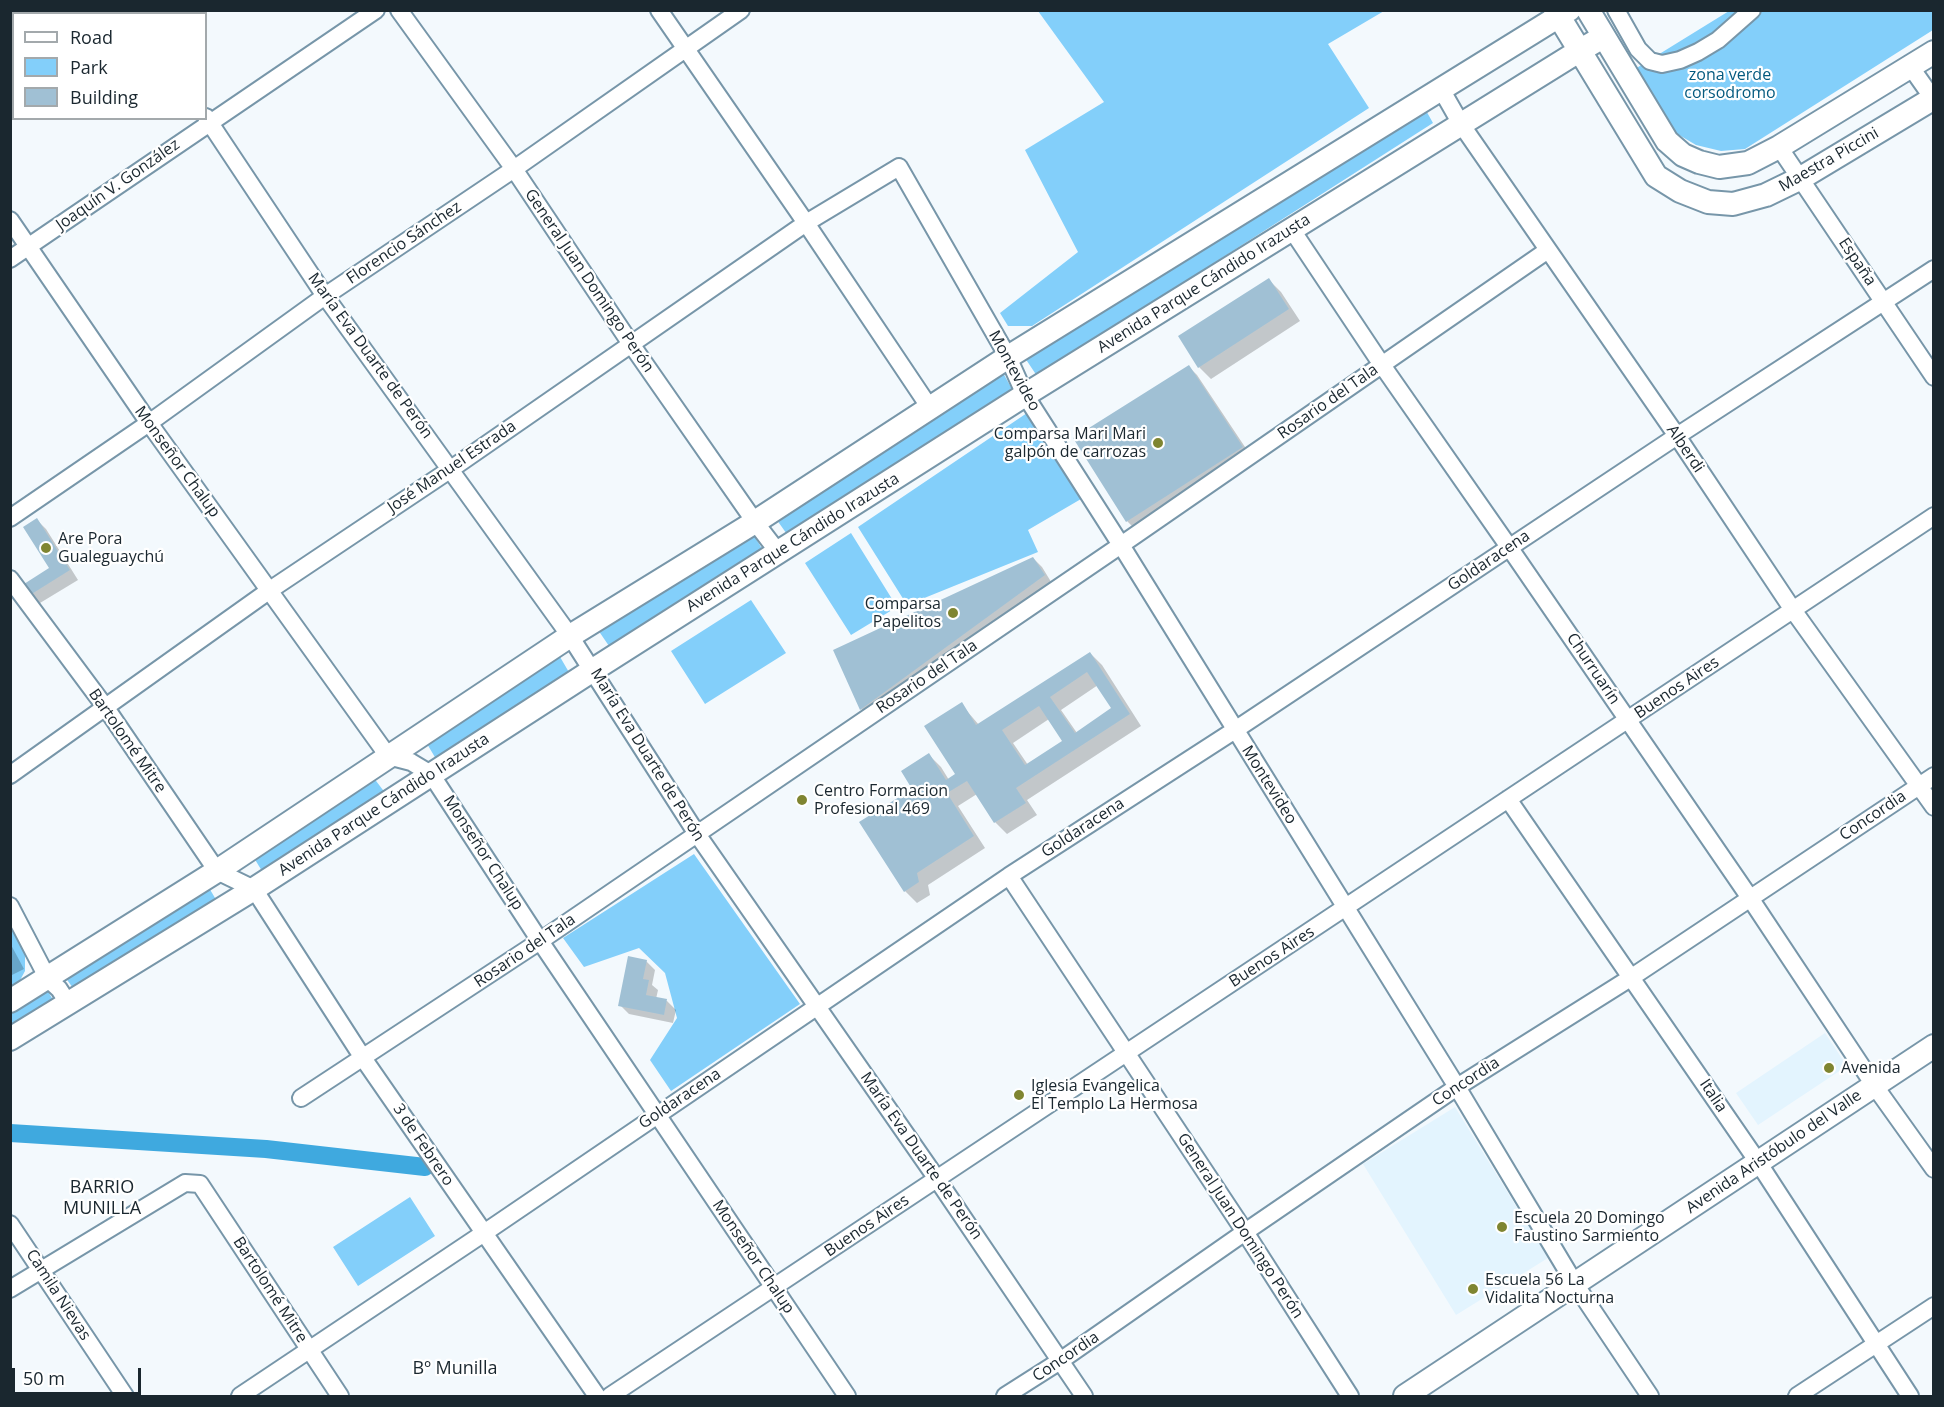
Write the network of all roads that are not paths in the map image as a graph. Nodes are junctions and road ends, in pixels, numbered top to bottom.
1 (376, 10) edge
2 (399, 10) edge
3 (659, 10) edge
4 (741, 10) edge
5 (1616, 10) edge
6 (1752, 10) edge
7 (1561, 13) edge
8 (1598, 19) edge
9 (685, 49) junction
10 (1579, 51) junction
11 (1934, 52) edge
12 (1910, 66) junction
13 (1441, 89) junction
14 (1933, 99) edge
15 (207, 119) edge
16 (206, 120) edge
17 (1461, 124) junction
18 (1779, 147) junction
19 (899, 167) joint
20 (514, 169) junction
21 (1801, 178) junction
22 (10, 220) edge
23 (806, 223) junction
24 (1292, 230) junction
25 (28, 247) junction
26 (1548, 250) junction
27 (10, 259) edge
28 (1934, 269) edge
29 (325, 296) junction
30 (1883, 302) junction
31 (631, 344) junction
32 (1008, 357) junction
33 (1382, 365) junction
34 (1934, 377) edge
35 (1025, 395) junction
36 (930, 408) junction
37 (149, 423) junction
38 (1677, 436) junction
39 (451, 469) junction
40 (1934, 516) edge
41 (10, 518) edge
42 (755, 522) junction
43 (1121, 545) junction
44 (1509, 547) junction
45 (778, 552) junction
46 (10, 579) edge
47 (270, 590) junction
48 (1793, 610) junction
49 (570, 636) junction
50 (593, 670) junction
51 (106, 708) junction
52 (1628, 720) junction
53 (1235, 730) junction
54 (388, 756) junction
55 (431, 774) junction
56 (10, 775) edge
57 (1927, 781) edge
58 (1508, 799) junction
59 (1934, 807) edge
60 (697, 834) junction
61 (216, 871) junction
62 (1009, 876) junction
63 (255, 889) junction
64 (1750, 898) junction
65 (10, 906) edge
66 (1346, 908) junction
67 (540, 941) junction
68 (1632, 976) junction
69 (48, 979) junction
70 (10, 1001) edge
71 (68, 1003) junction
72 (817, 1006) junction
73 (10, 1039) edge
74 (1934, 1046) edge
75 (1126, 1053) junction
76 (363, 1058) junction
77 (1874, 1085) junction
78 (1457, 1087) junction
79 (301, 1098) dead end
80 (656, 1114) junction
81 (1758, 1162) junction
82 (1934, 1169) edge
83 (937, 1179) junction
84 (10, 1224) edge
85 (1245, 1232) junction
86 (484, 1233) junction
87 (41, 1269) junction
88 (1575, 1284) junction
89 (773, 1288) junction
90 (10, 1289) edge
91 (1934, 1306) edge
92 (1876, 1345) junction
93 (309, 1349) junction
94 (1060, 1362) junction
95 (125, 1396) edge
96 (240, 1396) edge
97 (340, 1396) edge
98 (597, 1396) edge
99 (610, 1396) edge
100 (847, 1396) edge
101 (1005, 1396) edge
102 (1084, 1396) edge
103 (1350, 1396) edge
104 (1405, 1396) edge
105 (1650, 1396) edge
106 (1797, 1396) edge
107 (1910, 1396) edge

1 - 15 street, Joaquín V. González
2 - 20 street, General Juan Domingo Perón
3 - 9 street
4 - 9 street, Florencio Sánchez
5 - 6 street
7 - 10 main road, Maestra Piccini
7 - 13 main road
8 - 10 main road, Avenida Parque Cándido Irazusta
8 - 18 main road
9 - 20 street, Florencio Sánchez
9 - 23 street
10 - 17 main road, Avenida Parque Cándido Irazusta
10 - 21 main road, Maestra Piccini
11 - 12 main road
12 - 14 street
12 - 18 main road
13 - 17 street, Alberdi
13 - 32 main road
14 - 21 main road, Maestra Piccini
15 - 29 street, María Eva Duarte de Perón
16 - 25 street, Joaquín V. González
17 - 24 main road, Avenida Parque Cándido Irazusta
17 - 26 street, Alberdi
18 - 21 street, España
19 - 23 street, José Manuel Estrada
19 - 32 street, Montevideo
20 - 29 street, Florencio Sánchez
20 - 31 street, General Juan Domingo Perón
21 - 30 street, España
22 - 25 street, Monseñor Chalup
23 - 31 street, José Manuel Estrada
23 - 36 street
24 - 33 street, Churruarín
24 - 35 main road, Avenida Parque Cándido Irazusta
25 - 27 street, Joaquín V. González
25 - 37 street, Monseñor Chalup
26 - 33 street, Rosario del Tala
26 - 38 street, Alberdi
28 - 30 street, Goldaracena
29 - 37 street, Florencio Sánchez
29 - 39 street, María Eva Duarte de Perón
30 - 34 street, España
30 - 38 street, Goldaracena
31 - 39 street, José Manuel Estrada
31 - 42 street, General Juan Domingo Perón
32 - 35 street, Montevideo
32 - 36 main road
33 - 43 street, Rosario del Tala
33 - 44 street, Churruarín
35 - 43 street, Montevideo
35 - 45 main road, Avenida Parque Cándido Irazusta
36 - 42 main road
37 - 41 street, Florencio Sánchez
37 - 47 street, Monseñor Chalup
38 - 44 street, Goldaracena
38 - 48 street, Alberdi
39 - 47 street, José Manuel Estrada
39 - 49 street, María Eva Duarte de Perón
40 - 48 street, Buenos Aires
42 - 45 street, General Juan Domingo Perón
42 - 49 main road
43 - 53 street, Montevideo
43 - 60 street, Rosario del Tala
44 - 52 street, Churruarín
44 - 53 street, Goldaracena
45 - 50 main road, Avenida Parque Cándido Irazusta
46 - 51 street, Bartolomé Mitre
47 - 51 street, José Manuel Estrada
47 - 54 street, Monseñor Chalup
48 - 52 street, Buenos Aires
48 - 57 street, Alberdi
49 - 50 street, María Eva Duarte de Perón
49 - 54 main road
50 - 55 main road, Avenida Parque Cándido Irazusta
50 - 60 street, María Eva Duarte de Perón
51 - 56 street, José Manuel Estrada
51 - 61 street, Bartolomé Mitre
52 - 58 street, Buenos Aires
52 - 64 street, Churruarín
53 - 62 street, Goldaracena
53 - 66 street, Montevideo
54 - 55 street, Monseñor Chalup
54 - 61 main road
55 - 63 main road, Avenida Parque Cándido Irazusta
55 - 67 street, Monseñor Chalup
57 - 59 street, Alberdi
57 - 64 street, Concordia
58 - 66 street, Buenos Aires
58 - 68 street, Italia
60 - 67 street, Rosario del Tala
60 - 72 street, María Eva Duarte de Perón
61 - 63 street
61 - 69 main road
62 - 72 street, Goldaracena
62 - 75 street, General Juan Domingo Perón
63 - 71 main road, Avenida Parque Cándido Irazusta
63 - 76 street, 3 de Febrero
64 - 68 street, Concordia
64 - 77 street, Churruarín
65 - 69 street
66 - 75 street, Buenos Aires
66 - 78 street, Montevideo
67 - 76 street, Rosario del Tala
67 - 80 street, Monseñor Chalup
68 - 78 street, Concordia
68 - 81 street, Italia
69 - 70 main road
69 - 71 street
71 - 73 main road, Avenida Parque Cándido Irazusta
72 - 80 street, Goldaracena
72 - 83 street, María Eva Duarte de Perón
74 - 77 main road, Avenida Aristóbulo del Valle
75 - 83 street, Buenos Aires
75 - 85 street, General Juan Domingo Perón
76 - 79 street, Rosario del Tala
76 - 86 street, 3 de Febrero
77 - 81 main road, Avenida Aristóbulo del Valle
77 - 82 street, Churruarín
78 - 85 street, Concordia
78 - 88 street, Montevideo
80 - 86 street, Goldaracena
80 - 89 street, Monseñor Chalup
81 - 88 main road, Avenida Aristóbulo del Valle
81 - 92 street, Italia
83 - 89 street, Buenos Aires
83 - 94 street, María Eva Duarte de Perón
84 - 87 street, Camila Nievas
85 - 94 street, Concordia
85 - 103 street, General Juan Domingo Perón
86 - 93 street, Goldaracena
86 - 98 street, 3 de Febrero
87 - 90 street
87 - 93 street, Bartolomé Mitre
87 - 95 street, Camila Nievas
88 - 104 main road, Avenida Aristóbulo del Valle
88 - 105 street, Montevideo
89 - 99 street, Buenos Aires
89 - 100 street, Monseñor Chalup
91 - 92 street
92 - 106 street
92 - 107 street, Italia
93 - 96 street, Goldaracena
93 - 97 street, Bartolomé Mitre
94 - 101 street, Concordia
94 - 102 street, María Eva Duarte de Perón

